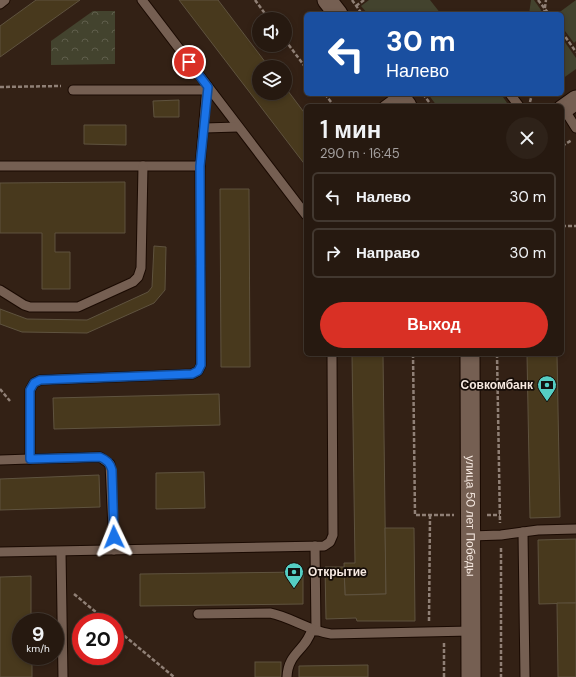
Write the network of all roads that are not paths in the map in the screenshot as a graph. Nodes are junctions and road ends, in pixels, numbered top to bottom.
1 (5, 0) edge
2 (142, 0) edge
3 (327, 0) edge
4 (0, 4) edge
5 (336, 12) edge
6 (208, 89) junction
7 (73, 90) road end
8 (567, 106) edge
9 (238, 127) junction
10 (204, 128) junction
11 (576, 128) edge
12 (0, 166) edge
13 (143, 166) junction
14 (200, 166) junction
15 (304, 213) edge
16 (0, 290) edge
17 (332, 356) edge
18 (470, 356) edge
19 (30, 459) junction
20 (0, 460) edge
21 (576, 529) edge
22 (523, 532) junction
23 (471, 536) junction
24 (315, 546) junction
25 (114, 550) junction
26 (0, 552) edge
27 (61, 552) junction
28 (198, 614) dead end
29 (314, 630) junction
30 (471, 631) junction
31 (63, 677) edge
32 (287, 677) edge
33 (471, 677) edge
34 (525, 677) edge

1 - 4 lane
2 - 6 lane
3 - 5 street
6 - 7 lane
6 - 9 lane
6 - 10 lane
8 - 11 lane
9 - 10 lane
9 - 15 lane
10 - 14 lane
12 - 13 lane
13 - 14 lane
13 - 16 lane
14 - 19 lane
17 - 24 lane
18 - 23 street, улица 50 лет Победы
19 - 20 lane
19 - 25 lane
21 - 22 lane
22 - 23 lane
22 - 34 lane
23 - 30 street, улица 50 лет Победы
24 - 25 lane
24 - 29 lane
25 - 27 lane
26 - 27 lane
27 - 31 lane
28 - 29 lane
29 - 30 lane
29 - 32 lane
30 - 33 street, улица 50 лет Победы

